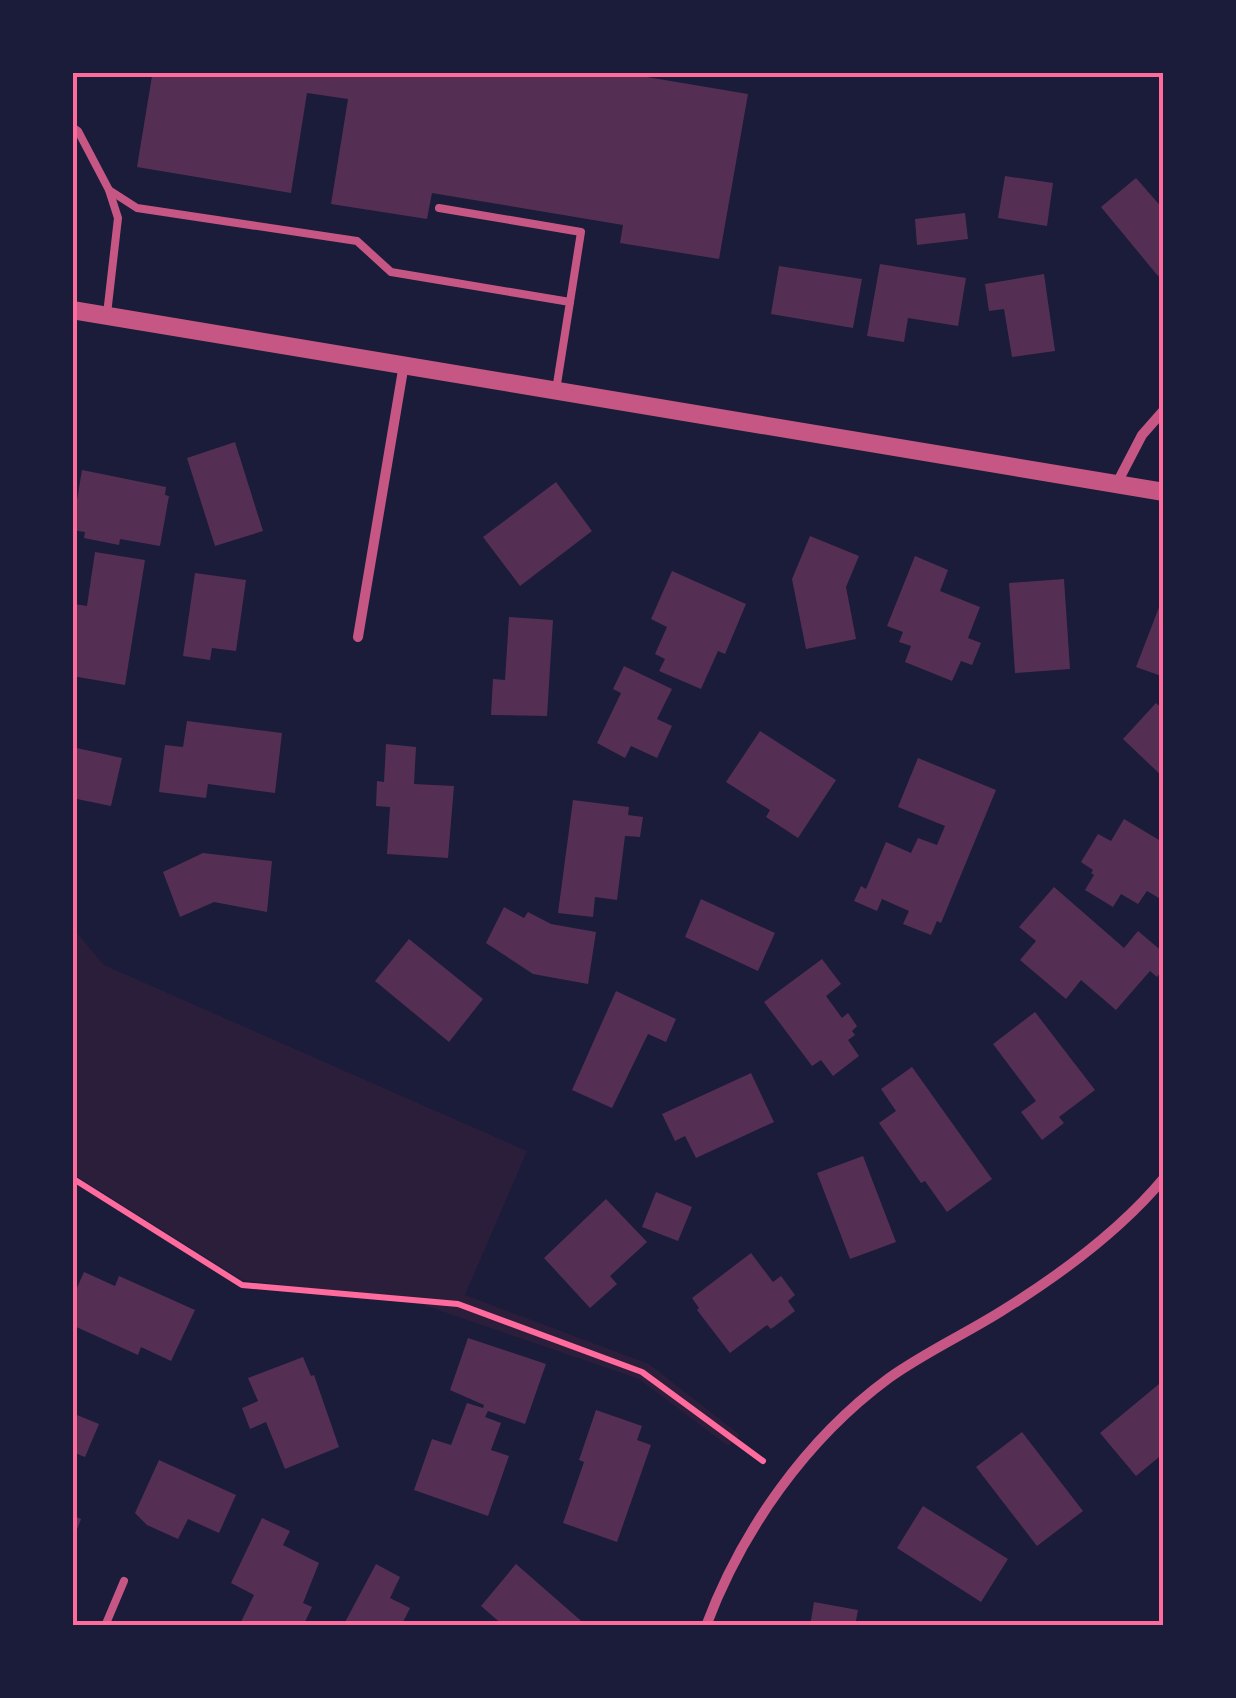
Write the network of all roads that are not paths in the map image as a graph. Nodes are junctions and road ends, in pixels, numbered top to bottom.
1 (72, 127) edge
2 (110, 190) junction
3 (439, 208) dead end
4 (570, 302) junction
5 (72, 310) edge
6 (107, 316) junction
7 (404, 364) junction
8 (556, 390) junction
9 (1164, 410) edge
10 (1116, 484) junction
11 (1164, 492) edge
12 (358, 636) dead end
13 (1164, 1178) edge
14 (124, 1581) dead end
15 (105, 1626) edge
16 (706, 1626) edge

1 - 2 lane
2 - 4 lane
2 - 6 lane
3 - 4 lane
4 - 8 lane
5 - 6 street
6 - 7 street
7 - 8 street
7 - 12 street
8 - 10 street
9 - 10 street
10 - 11 street
13 - 16 street
14 - 15 lane

